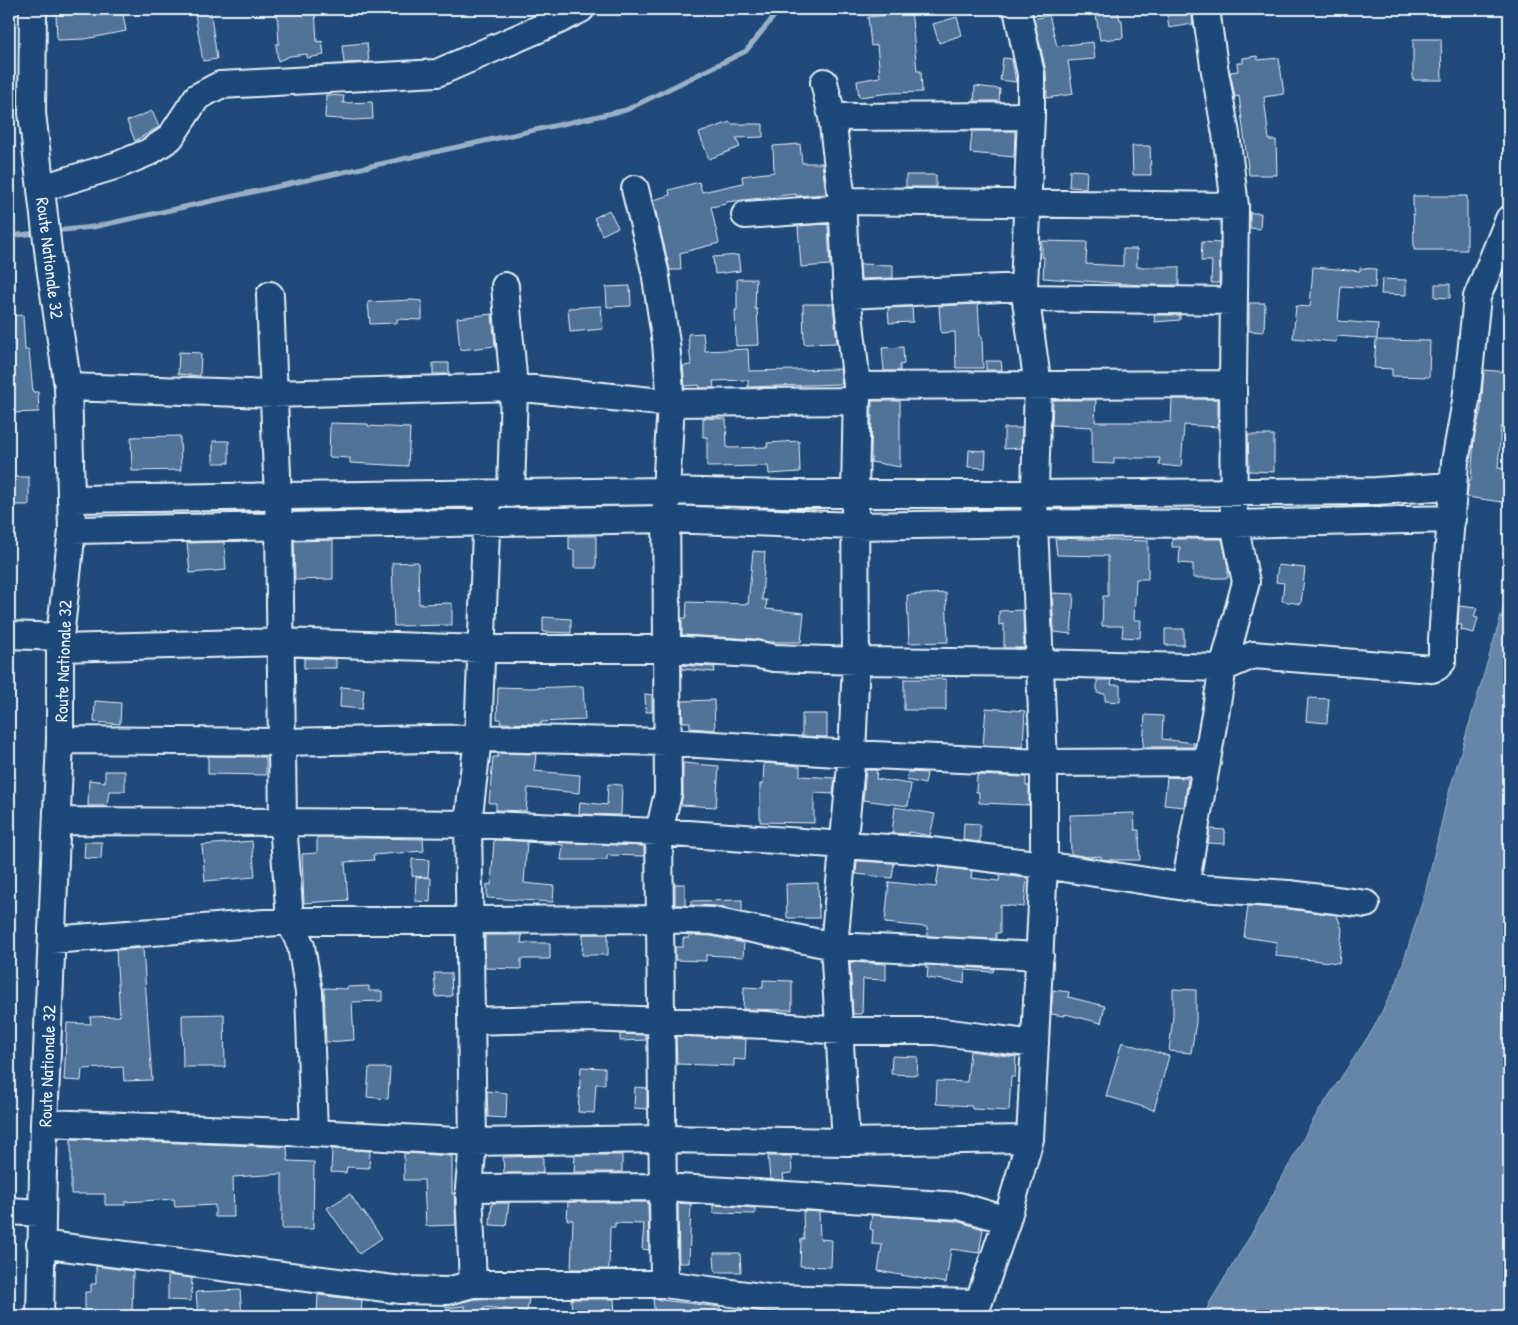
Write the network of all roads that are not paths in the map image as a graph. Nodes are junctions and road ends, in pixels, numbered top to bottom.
1 (33, 9) edge
2 (582, 9) edge
3 (1017, 9) edge
4 (1206, 9) edge
5 (556, 15) edge
6 (824, 82) dead end
7 (1031, 116) junction
8 (832, 117) junction
9 (635, 189) dead end
10 (43, 199) junction
11 (843, 204) junction
12 (1028, 204) junction
13 (1235, 206) junction
14 (745, 215) dead end
15 (1509, 219) edge
16 (505, 286) dead end
17 (1025, 293) junction
18 (847, 295) junction
19 (270, 296) dead end
20 (1234, 301) junction
21 (1233, 384) junction
22 (1038, 386) junction
23 (68, 387) junction
24 (514, 387) junction
25 (273, 394) junction
26 (857, 394) junction
27 (671, 403) junction
28 (1452, 486) junction
29 (666, 491) junction
30 (1234, 492) junction
31 (1376, 492) junction
32 (499, 494) junction
33 (855, 494) junction
34 (1035, 494) junction
35 (277, 497) junction
36 (71, 499) junction
37 (1452, 519) junction
38 (666, 520) junction
39 (1376, 520) junction
40 (488, 523) junction
41 (1034, 523) junction
42 (1234, 524) junction
43 (855, 526) junction
44 (278, 527) junction
45 (72, 530) junction
46 (9, 635) edge
47 (60, 642) junction
48 (280, 642) junction
49 (482, 648) junction
50 (667, 649) junction
51 (856, 661) junction
52 (1040, 663) junction
53 (1223, 668) junction
54 (478, 738) junction
55 (60, 740) junction
56 (282, 742) junction
57 (668, 742) junction
58 (852, 754) junction
59 (1207, 762) junction
60 (1044, 763) junction
61 (57, 821) junction
62 (283, 822) junction
63 (468, 824) junction
64 (659, 832) junction
65 (843, 846) junction
66 (1044, 866) junction
67 (1185, 887) junction
68 (1366, 904) dead end
69 (659, 919) junction
70 (470, 920) junction
71 (290, 922) junction
72 (52, 940) junction
73 (834, 946) junction
74 (1040, 956) junction
75 (472, 1021) junction
76 (661, 1022) junction
77 (840, 1031) junction
78 (1035, 1044) junction
79 (44, 1123) junction
80 (314, 1133) junction
81 (662, 1139) junction
82 (1030, 1139) junction
83 (473, 1142) junction
84 (846, 1142) junction
85 (663, 1187) junction
86 (470, 1188) junction
87 (9, 1211) edge
88 (41, 1213) junction
89 (1007, 1220) junction
90 (40, 1244) junction
91 (473, 1284) junction
92 (664, 1284) junction
93 (769, 1307) edge
94 (976, 1310) edge
95 (40, 1316) edge

1 - 10 street, Route Nationale 32
2 - 5 street
3 - 7 street
4 - 13 street
5 - 10 street
6 - 8 street
7 - 8 street
7 - 12 street
8 - 11 street
9 - 27 street
10 - 23 street, Route Nationale 32
11 - 12 street
11 - 14 street
11 - 18 street
12 - 13 street
12 - 17 street
13 - 20 street
15 - 28 street
16 - 24 street
17 - 18 street
17 - 20 street
17 - 22 street
18 - 26 street
19 - 25 street
20 - 21 street
21 - 22 street
21 - 30 street
22 - 26 street
22 - 34 street
23 - 25 street
23 - 36 street, Route Nationale 32
24 - 25 street
24 - 27 street
24 - 32 street
25 - 35 street
26 - 27 street
26 - 33 street
27 - 29 street
28 - 31 street
28 - 37 street
29 - 32 street
29 - 33 street
29 - 38 street
30 - 31 street
30 - 34 street
30 - 42 street
31 - 39 street
32 - 35 street
32 - 40 street
33 - 34 street
33 - 43 street
34 - 41 street
35 - 36 street
35 - 44 street
36 - 45 street, Route Nationale 32
37 - 39 street
37 - 53 street
38 - 40 street
38 - 43 street
38 - 50 street
39 - 42 street
40 - 44 street
40 - 49 street
41 - 42 street
41 - 43 street
41 - 52 street
42 - 53 street
43 - 51 street
44 - 45 street
44 - 48 street
45 - 47 street, Route Nationale 32
46 - 47 street
47 - 48 street
47 - 55 street, Route Nationale 32
48 - 49 street
48 - 56 street
49 - 50 street
49 - 54 street
50 - 51 street
50 - 57 street
51 - 52 street
51 - 58 street
52 - 53 street
52 - 60 street
53 - 59 street
54 - 56 street
54 - 57 street
54 - 63 street
55 - 56 street
55 - 61 street, Route Nationale 32
56 - 62 street
57 - 58 street
57 - 64 street
58 - 60 street
58 - 65 street
59 - 60 street
59 - 67 street
60 - 66 street
61 - 62 street
61 - 72 street, Route Nationale 32
62 - 63 street
62 - 71 street
63 - 64 street
63 - 70 street
64 - 65 street
64 - 69 street
65 - 66 street
65 - 73 street
66 - 67 street
66 - 74 street
67 - 68 street
69 - 70 street
69 - 73 street
69 - 76 street
70 - 71 street
70 - 75 street
71 - 72 street
71 - 80 street
72 - 79 street, Route Nationale 32
73 - 74 street
73 - 77 street
74 - 78 street
75 - 76 street
75 - 83 street
76 - 77 street
76 - 81 street
77 - 78 street
77 - 84 street
78 - 82 street
79 - 80 street
79 - 88 street, Route Nationale 32
80 - 83 street
81 - 83 street
81 - 84 street
81 - 85 street
82 - 84 street
82 - 89 street
83 - 86 street
85 - 86 street
85 - 89 street
85 - 92 street
86 - 91 street
87 - 88 street
88 - 90 street, Route Nationale 32
89 - 94 street
90 - 91 street
90 - 95 street, Route Nationale 32
91 - 92 street
92 - 93 street
93 - 94 street

